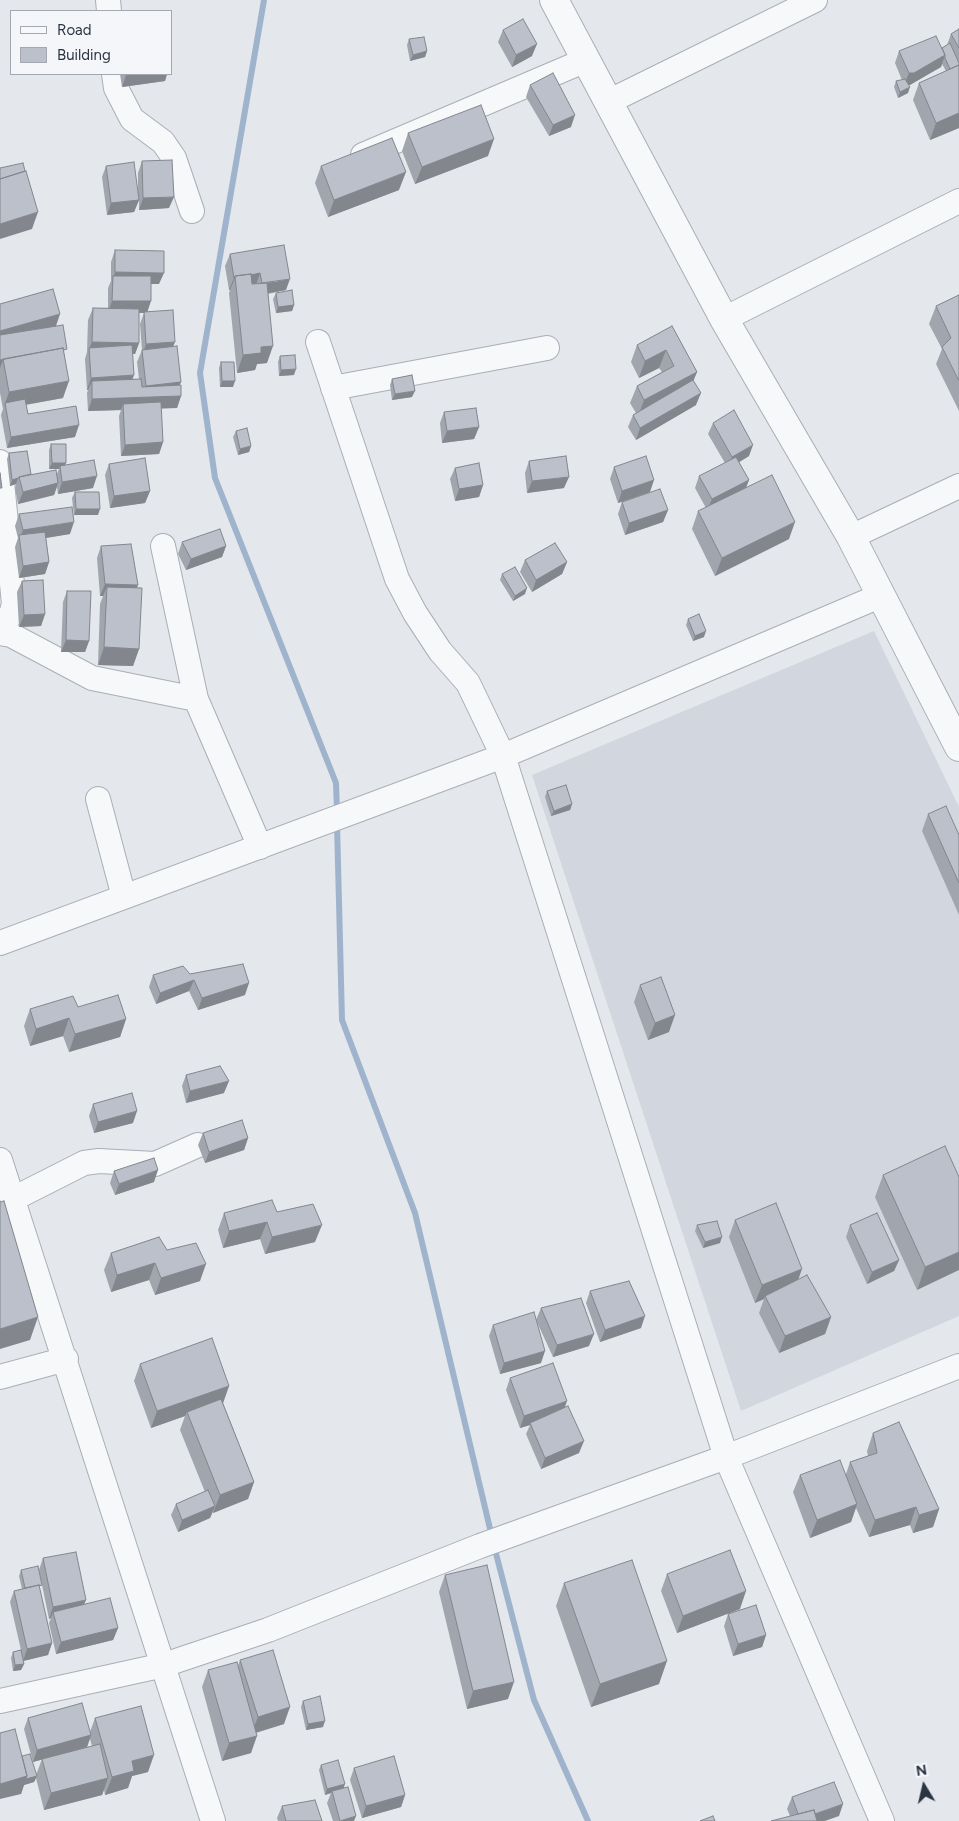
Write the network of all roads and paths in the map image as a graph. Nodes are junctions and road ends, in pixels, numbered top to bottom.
1 (554, 0) edge
2 (815, 0) edge
3 (586, 60) junction
4 (114, 75) edge
5 (608, 102) junction
6 (352, 160) edge
7 (959, 201) edge
8 (192, 211) dead end
9 (724, 319) junction
10 (318, 342) dead end
11 (547, 348) dead end
12 (334, 388) junction
13 (0, 462) edge
14 (959, 486) edge
15 (851, 537) junction
16 (163, 546) dead end
17 (882, 595) junction
18 (0, 623) edge
19 (0, 633) edge
20 (196, 699) junction
21 (959, 747) edge
22 (503, 756) junction
23 (98, 799) dead end
24 (260, 846) junction
25 (124, 897) junction
26 (0, 943) edge
27 (198, 1145) dead end
28 (0, 1160) edge
29 (13, 1199) junction
30 (66, 1359) junction
31 (959, 1366) edge
32 (0, 1377) edge
33 (726, 1457) junction
34 (164, 1664) junction
35 (0, 1700) edge
36 (213, 1821) edge
37 (882, 1821) edge

1 - 3 street
2 - 5 street
3 - 5 street
3 - 6 street
4 - 8 street
5 - 9 street
7 - 9 street
9 - 15 street
10 - 12 street
11 - 12 street
12 - 22 street
13 - 18 street
14 - 15 street
15 - 17 street
16 - 20 street
17 - 21 street
17 - 22 street
19 - 20 street
20 - 24 street
22 - 24 street
22 - 33 street
23 - 25 street
24 - 25 street
25 - 26 street
27 - 29 street
28 - 29 street
29 - 30 street
30 - 32 street
30 - 34 street
31 - 33 street
33 - 34 street
33 - 37 street
34 - 35 street
34 - 36 street

